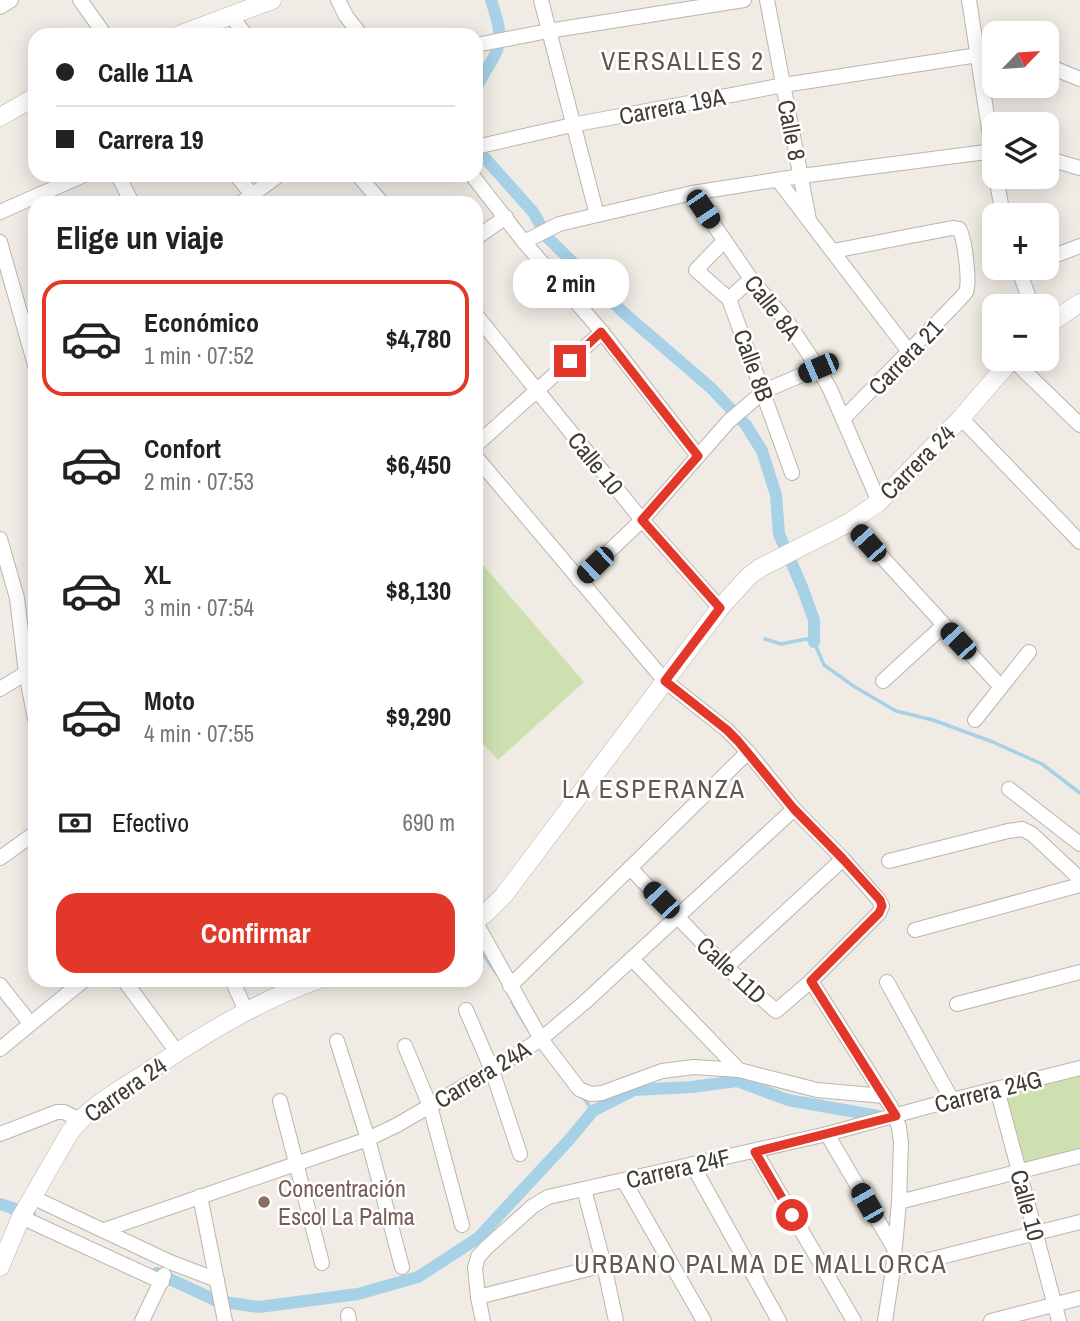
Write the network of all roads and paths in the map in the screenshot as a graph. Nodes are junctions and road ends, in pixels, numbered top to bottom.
1 (11, 0) edge
2 (80, 0) edge
3 (272, 0) edge
4 (338, 0) edge
5 (541, 0) edge
6 (744, 0) edge
7 (768, 0) edge
8 (970, 0) edge
9 (0, 7) edge
10 (242, 8) edge
11 (100, 28) edge
12 (195, 28) edge
13 (245, 28) edge
14 (355, 28) edge
15 (548, 31) junction
16 (483, 44) edge
17 (978, 55) junction
18 (982, 55) edge
19 (1059, 70) edge
20 (1080, 79) edge
21 (784, 85) junction
22 (28, 101) edge
23 (987, 112) edge
24 (0, 117) edge
25 (572, 125) junction
26 (483, 145) edge
27 (982, 155) edge
28 (1059, 162) edge
29 (1080, 168) edge
30 (801, 176) junction
31 (778, 180) junction
32 (72, 182) edge
33 (271, 182) edge
34 (364, 182) edge
35 (478, 182) edge
36 (692, 193) junction
37 (48, 196) edge
38 (256, 196) edge
39 (376, 196) edge
40 (28, 203) edge
41 (0, 212) edge
42 (597, 215) junction
43 (506, 217) junction
44 (809, 219) junction
45 (483, 233) edge
46 (724, 241) junction
47 (0, 242) edge
48 (524, 242) junction
49 (1080, 246) edge
50 (833, 251) junction
51 (1059, 254) edge
52 (751, 279) junction
53 (729, 299) junction
54 (1080, 303) edge
55 (1059, 317) edge
56 (483, 323) edge
57 (601, 332) junction
58 (28, 340) edge
59 (909, 353) junction
60 (818, 368) junction
61 (1002, 371) edge
62 (1024, 371) edge
63 (538, 390) junction
64 (764, 391) junction
65 (961, 418) junction
66 (843, 419) junction
67 (1080, 425) edge
68 (483, 439) edge
69 (698, 456) junction
70 (483, 465) edge
71 (792, 473) dead end
72 (879, 502) junction
73 (642, 520) junction
74 (850, 523) junction
75 (0, 539) edge
76 (1080, 542) edge
77 (579, 580) junction
78 (720, 608) junction
79 (943, 625) junction
80 (1029, 652) dead end
81 (26, 673) junction
82 (665, 681) junction
83 (883, 681) dead end
84 (28, 683) edge
85 (1001, 688) junction
86 (0, 689) edge
87 (975, 720) dead end
88 (748, 752) junction
89 (1009, 789) dead end
90 (794, 809) junction
91 (28, 838) edge
92 (1080, 844) edge
93 (0, 858) edge
94 (843, 859) junction
95 (889, 861) dead end
96 (630, 868) junction
97 (1080, 879) edge
98 (1080, 885) edge
99 (483, 916) edge
100 (676, 916) junction
101 (915, 930) dead end
102 (483, 935) edge
103 (632, 959) junction
104 (726, 967) junction
105 (1080, 972) edge
106 (811, 981) junction
107 (887, 982) dead end
108 (0, 985) edge
109 (510, 985) junction
110 (75, 987) edge
111 (129, 987) edge
112 (235, 987) edge
113 (301, 987) edge
114 (957, 1003) dead end
115 (466, 1010) dead end
116 (246, 1011) junction
117 (30, 1023) junction
118 (541, 1039) junction
119 (337, 1041) dead end
120 (405, 1046) dead end
121 (0, 1049) edge
122 (177, 1052) junction
123 (1080, 1068) edge
124 (492, 1070) junction
125 (740, 1070) junction
126 (997, 1089) junction
127 (884, 1096) junction
128 (952, 1100) junction
129 (280, 1101) dead end
130 (430, 1106) junction
131 (896, 1116) junction
132 (80, 1120) junction
133 (0, 1134) edge
134 (827, 1134) junction
135 (368, 1139) junction
136 (755, 1152) junction
137 (520, 1154) dead end
138 (1080, 1156) edge
139 (297, 1163) junction
140 (692, 1164) junction
141 (1019, 1171) junction
142 (624, 1181) junction
143 (584, 1189) junction
144 (200, 1196) junction
145 (32, 1197) junction
146 (899, 1202) junction
147 (21, 1217) junction
148 (1080, 1222) edge
149 (462, 1225) dead end
150 (104, 1230) junction
151 (1036, 1233) junction
152 (894, 1248) junction
153 (170, 1262) junction
154 (322, 1263) dead end
155 (604, 1265) junction
156 (0, 1267) edge
157 (402, 1267) dead end
158 (893, 1269) junction
159 (217, 1280) junction
160 (162, 1282) junction
161 (478, 1297) junction
162 (1080, 1298) edge
163 (1055, 1305) junction
164 (615, 1316) edge
165 (142, 1321) edge
166 (225, 1321) edge
167 (483, 1321) edge
168 (626, 1321) edge
169 (704, 1321) edge
170 (779, 1321) edge
171 (854, 1321) edge
172 (885, 1321) edge
173 (990, 1321) edge
174 (1059, 1321) edge

1 - 9 street
2 - 11 street
3 - 10 street
4 - 14 street
5 - 15 street
6 - 15 street
7 - 21 street, Calle 8
8 - 17 street
10 - 12 street
10 - 13 street
15 - 16 street
15 - 25 street
17 - 18 street, Carrera 19A
17 - 21 street, Carrera 19A
17 - 23 street
19 - 20 street
21 - 25 street, Carrera 19A
21 - 30 street, Calle 8
22 - 24 street
25 - 26 street, Carrera 19A
25 - 42 street
27 - 30 street
28 - 29 street
30 - 31 street
30 - 44 street, Calle 8
31 - 36 street
31 - 44 street, Calle 8
32 - 37 street
33 - 38 street
34 - 39 street
35 - 43 street
36 - 42 street
36 - 46 street, Calle 8A
40 - 41 street
42 - 48 street
43 - 45 street
43 - 48 street
44 - 50 street, Calle 8
46 - 52 street, Calle 8A
46 - 53 street, Calle 8B
47 - 58 street
48 - 57 street
49 - 51 street
50 - 59 street, Calle 8
50 - 59 street, Carrera 21
52 - 53 street
52 - 60 street, Calle 8A
53 - 64 street, Calle 8B
54 - 55 street
56 - 63 street, Calle 10
57 - 63 street
57 - 69 street
59 - 66 street, Carrera 21
60 - 64 street
60 - 66 street, Calle 8A
61 - 65 street, Carrera 24
62 - 67 street
63 - 68 street
63 - 73 street, Calle 10
64 - 69 street
64 - 71 street, Calle 8B
65 - 72 street, Carrera 24
65 - 76 street
66 - 72 street, Calle 8A
69 - 73 street
70 - 77 street
72 - 74 street, Carrera 24
73 - 77 street
73 - 78 street, Calle 10
74 - 78 street, Carrera 24
74 - 79 street
75 - 81 street
77 - 82 street
78 - 82 street, Carrera 24
79 - 83 street
79 - 85 street
80 - 85 street
81 - 84 street
81 - 86 street
82 - 88 street
82 - 99 street, Carrera 24
85 - 87 street
88 - 90 street
88 - 96 street
89 - 92 street
90 - 94 street
90 - 100 street, Carrera 24A
91 - 93 street
94 - 104 street
94 - 106 street
95 - 97 street
96 - 100 street, Calle 11D
96 - 109 street
98 - 101 street
100 - 103 street, Carrera 24A
100 - 104 street, Calle 11D
102 - 109 street
103 - 118 street, Carrera 24A
103 - 125 street
104 - 106 street, Calle 11D
105 - 114 street
106 - 127 street
107 - 128 street
108 - 117 street
109 - 118 street
110 - 117 street
111 - 122 street
112 - 116 street
113 - 116 street, Carrera 24
115 - 124 street
116 - 122 street, Carrera 24
117 - 121 street
118 - 124 street, Carrera 24A
118 - 125 street
119 - 135 street
120 - 130 street
122 - 132 street, Carrera 24
123 - 126 street, Carrera 24G
124 - 130 street, Carrera 24A
124 - 137 street
125 - 127 street
126 - 128 street, Carrera 24G
126 - 141 street, Calle 10
127 - 131 street
128 - 131 street, Carrera 24G
129 - 139 street
130 - 135 street, Carrera 24A
130 - 149 street
131 - 134 street, Carrera 24F
131 - 146 street
132 - 133 street
132 - 145 street, Carrera 24
134 - 136 street, Carrera 24F
134 - 152 street
135 - 139 street, Carrera 24A
135 - 157 street
136 - 140 street, Carrera 24F
136 - 171 street
138 - 141 street
139 - 144 street, Carrera 24A
139 - 154 street
140 - 142 street, Carrera 24F
140 - 170 street
141 - 146 street
141 - 151 street, Calle 10
142 - 143 street, Carrera 24F
142 - 169 street
143 - 155 street
143 - 161 street, Carrera 24F
144 - 150 street, Carrera 24A
144 - 159 street
145 - 147 street, Carrera 24
145 - 150 street
146 - 152 street
147 - 156 street, Carrera 24
147 - 160 street
148 - 151 street
150 - 153 street
151 - 158 street
151 - 163 street, Calle 10
152 - 158 street
153 - 159 street
153 - 160 street
155 - 161 street
155 - 164 street
158 - 172 street
159 - 166 street
160 - 165 street
161 - 167 street
162 - 163 street
163 - 173 street
163 - 174 street, Calle 10
164 - 168 street

